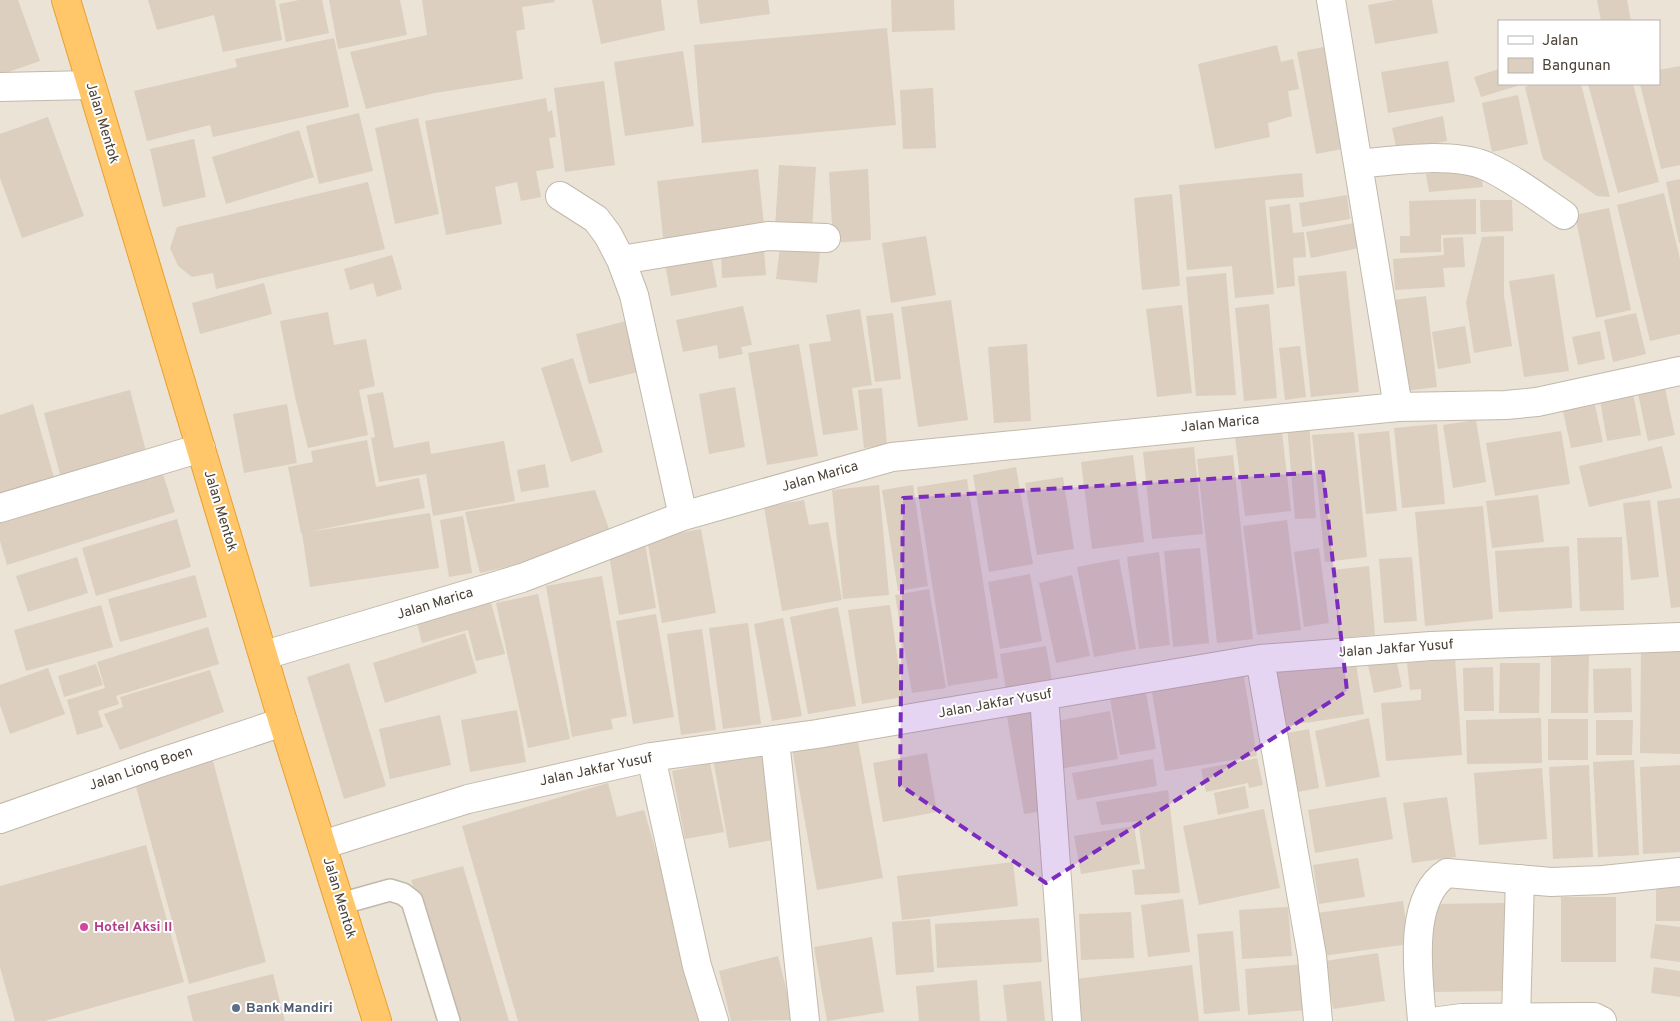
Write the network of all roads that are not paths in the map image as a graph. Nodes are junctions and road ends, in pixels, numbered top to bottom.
1 (66, 0) edge
2 (1331, 0) edge
3 (91, 85) junction
4 (0, 87) edge
5 (1358, 164) junction
6 (560, 196) dead end
7 (1564, 215) dead end
8 (826, 238) dead end
9 (622, 260) junction
10 (1680, 371) edge
11 (1398, 407) junction
12 (201, 448) junction
13 (0, 508) edge
14 (683, 516) junction
15 (1680, 637) edge
16 (265, 654) junction
17 (1260, 659) junction
18 (1044, 696) junction
19 (283, 722) junction
20 (775, 740) junction
21 (651, 757) junction
22 (0, 819) edge
23 (322, 845) junction
24 (1680, 872) edge
25 (1520, 878) junction
26 (340, 904) junction
27 (1516, 1017) junction
28 (377, 1021) edge
29 (450, 1021) edge
30 (714, 1021) edge
31 (805, 1021) edge
32 (1067, 1021) edge
33 (1318, 1021) edge
34 (1422, 1021) edge
35 (1439, 1021) edge
36 (1602, 1021) edge

1 - 3 highway, Jalan Mentok
2 - 5 street
3 - 4 street
3 - 12 highway, Jalan Mentok
5 - 7 street
5 - 11 street
6 - 9 street
8 - 9 street
9 - 14 street
10 - 11 street, Jalan Marica
11 - 14 street, Jalan Marica
12 - 13 street
12 - 16 highway, Jalan Mentok
14 - 16 street, Jalan Marica
15 - 17 street, Jalan Jakfar Yusuf
16 - 19 highway, Jalan Mentok
17 - 18 street, Jalan Jakfar Yusuf
17 - 33 street
18 - 20 street, Jalan Jakfar Yusuf
18 - 32 street
19 - 22 street, Jalan Liong Boen
19 - 23 highway, Jalan Mentok
20 - 21 street, Jalan Jakfar Yusuf
20 - 31 street
21 - 23 street, Jalan Jakfar Yusuf
21 - 30 street
23 - 26 highway, Jalan Mentok
24 - 25 street
25 - 27 street
25 - 34 street
26 - 28 highway, Jalan Mentok
26 - 29 lane
27 - 35 street
27 - 36 street

